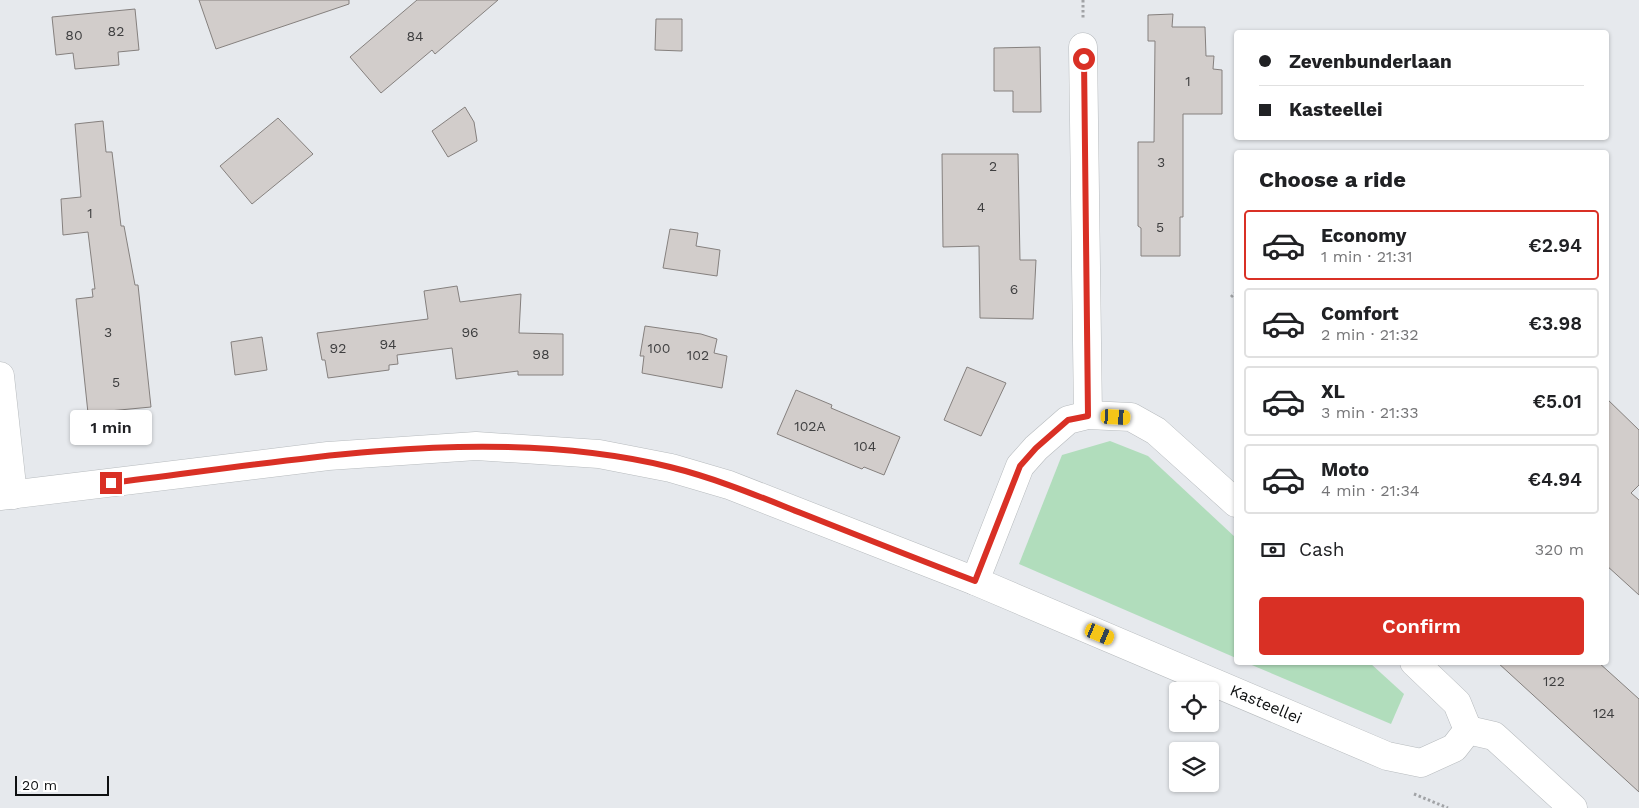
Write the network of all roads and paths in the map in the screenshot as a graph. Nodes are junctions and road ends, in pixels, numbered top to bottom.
1 (1083, 47) dead end
2 (1234, 294) edge
3 (1230, 297) dead end
4 (0, 376) edge
5 (1088, 416) junction
6 (6, 496) edge
7 (1234, 501) edge
8 (975, 581) junction
9 (1417, 665) edge
10 (1468, 730) junction
11 (1573, 808) edge

1 - 5 street
2 - 3 path
4 - 6 street
5 - 7 street
5 - 8 street
6 - 8 street, Kasteellei
8 - 10 street, Kasteellei
9 - 10 street
10 - 11 street

